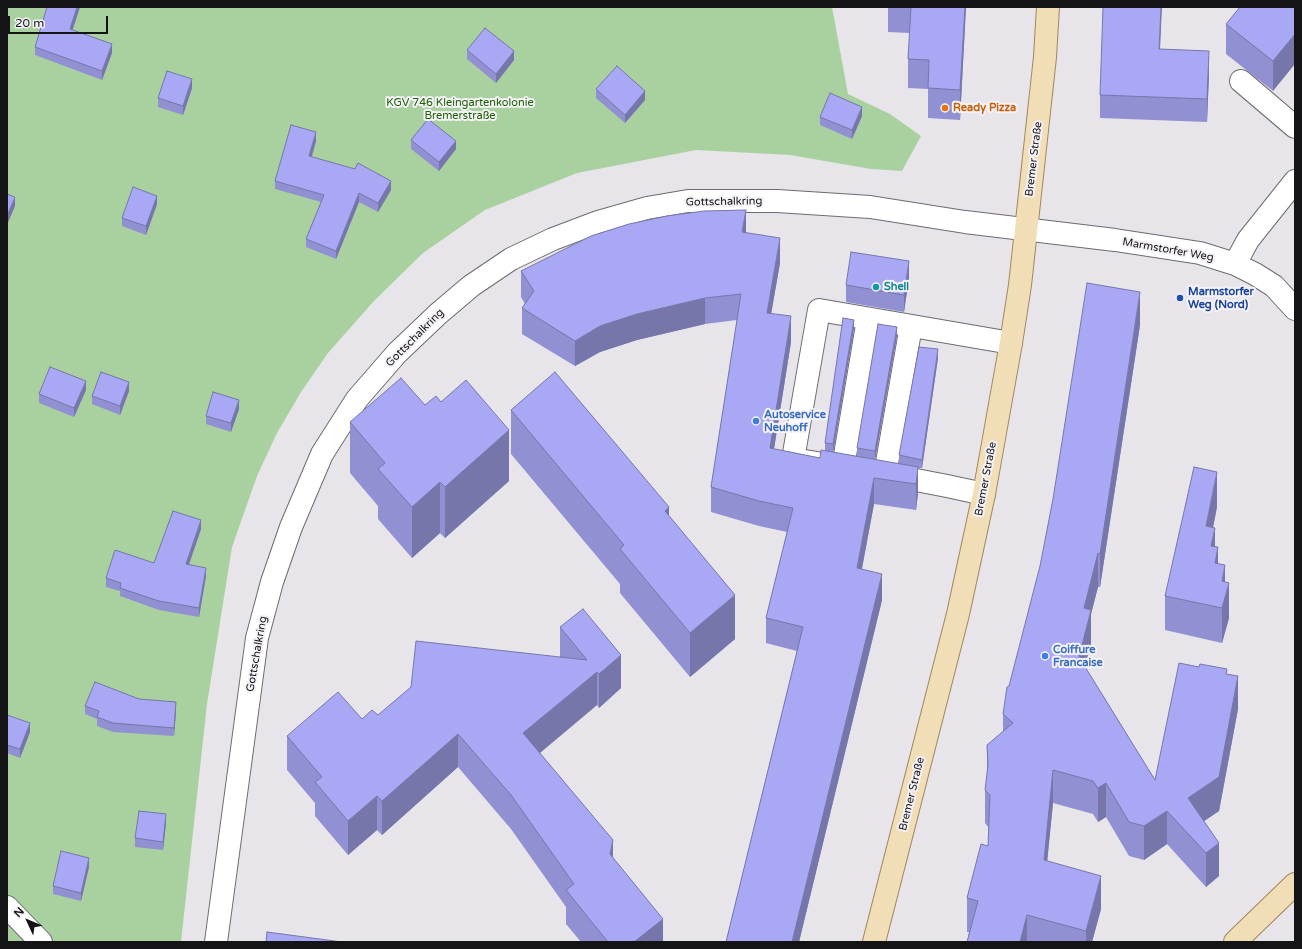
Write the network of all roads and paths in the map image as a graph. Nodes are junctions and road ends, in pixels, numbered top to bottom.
1 (1048, 7) edge
2 (1241, 81) dead end
3 (1295, 127) edge
4 (1295, 181) edge
5 (1025, 229) junction
6 (1235, 264) junction
7 (1295, 309) edge
8 (868, 319) junction
9 (911, 326) junction
10 (1011, 343) junction
11 (843, 467) junction
12 (885, 474) junction
13 (984, 494) junction
14 (1295, 884) edge
15 (7, 907) edge
16 (41, 942) edge
17 (216, 942) edge
18 (874, 942) edge
19 (1235, 942) edge

1 - 5 main road, Bremer Straße
2 - 3 street
4 - 6 street
5 - 6 street, Marmstorfer Weg
5 - 10 main road, Bremer Straße
5 - 17 street, Gottschalkring
6 - 7 street, Marmstorfer Weg
8 - 9 street
8 - 11 street
8 - 11 street
9 - 10 street
9 - 12 street
10 - 13 main road, Bremer Straße
11 - 12 street
12 - 13 street
13 - 18 main road, Bremer Straße
14 - 19 main road
15 - 16 street

